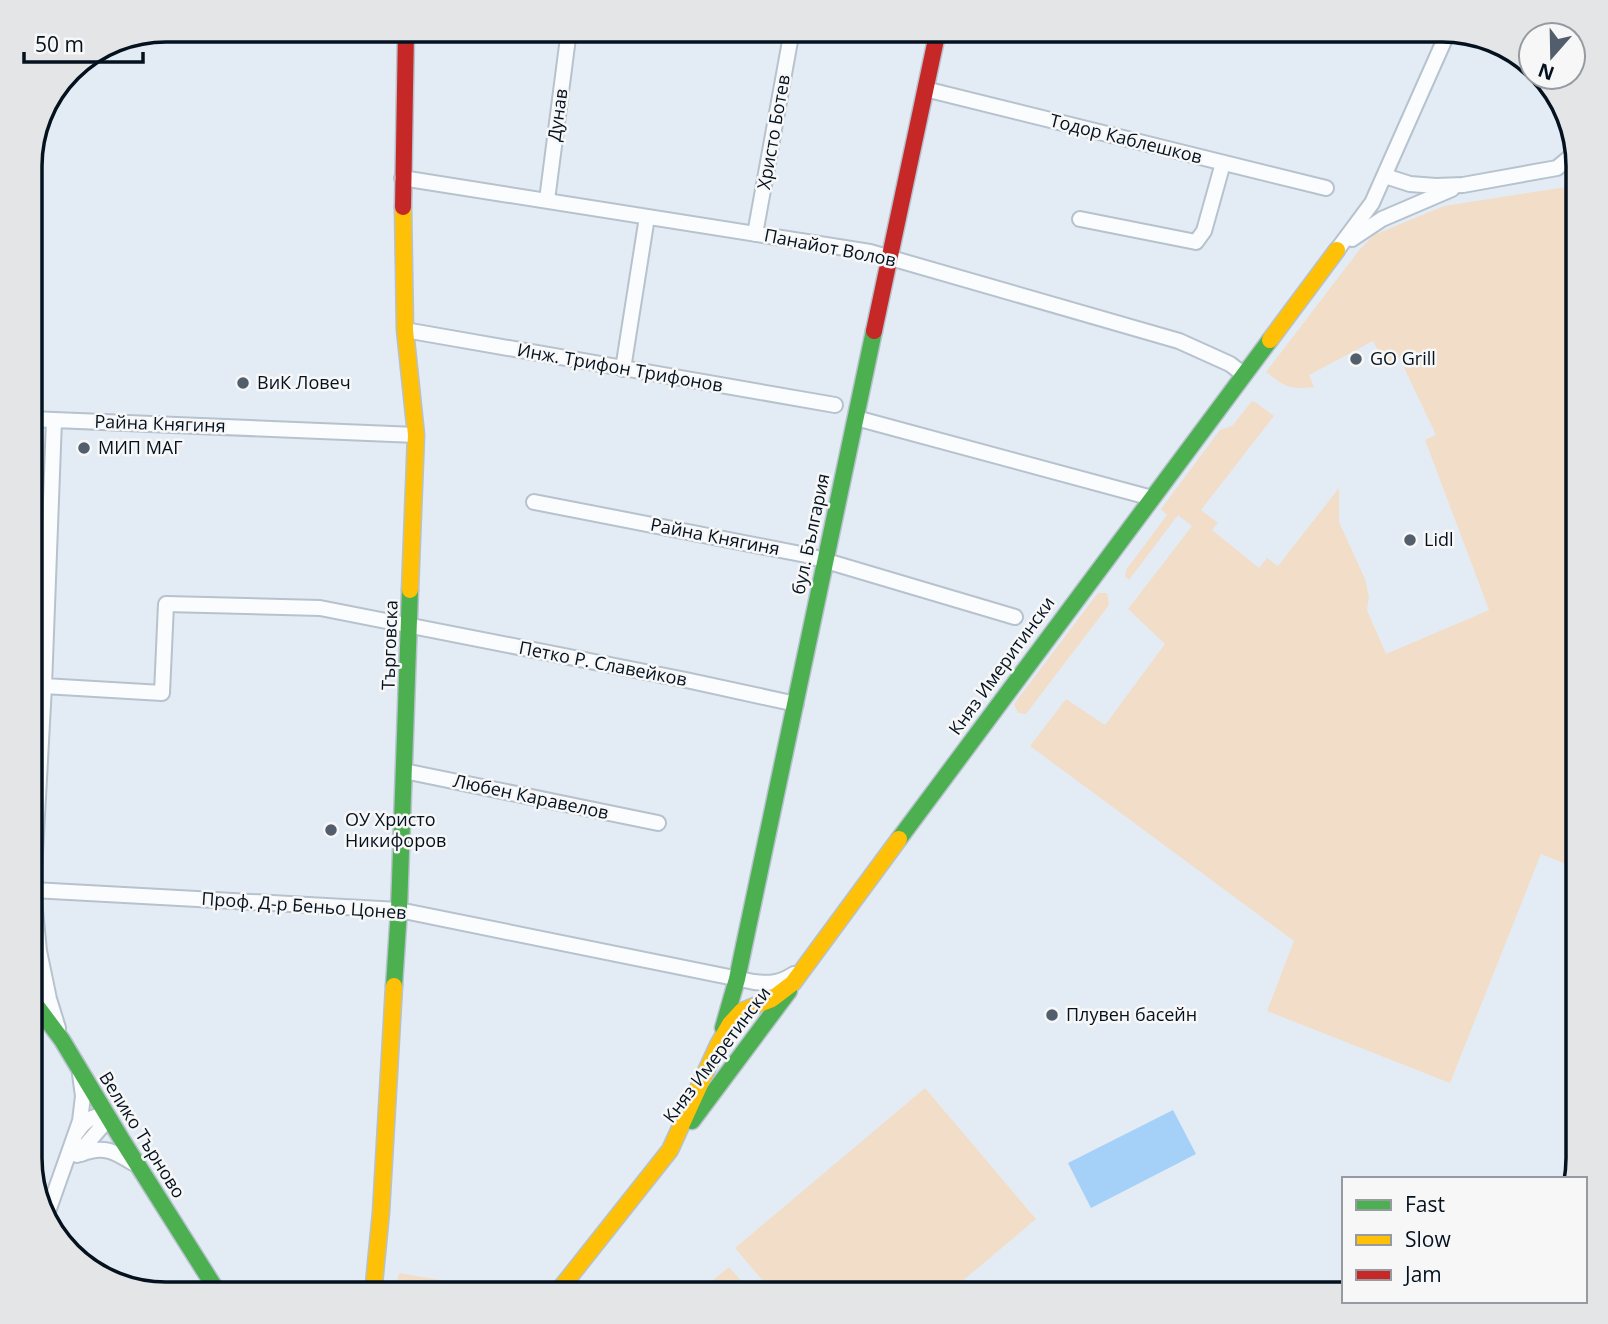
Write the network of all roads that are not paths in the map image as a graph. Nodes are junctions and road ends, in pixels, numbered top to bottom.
1 (406, 42) edge
2 (567, 42) edge
3 (790, 42) edge
4 (935, 42) edge
5 (1444, 42) edge
6 (925, 89) junction
7 (1566, 161) edge
8 (1223, 163) junction
9 (1566, 167) edge
10 (1558, 168) junction
11 (1385, 176) junction
12 (402, 178) junction
13 (1463, 185) junction
14 (1326, 188) dead end
15 (547, 200) junction
16 (647, 217) junction
17 (1080, 219) dead end
18 (755, 234) junction
19 (1337, 250) junction
20 (889, 257) junction
21 (405, 330) junction
22 (623, 369) junction
23 (1243, 374) junction
24 (835, 405) dead end
25 (856, 418) junction
26 (42, 420) edge
27 (54, 420) junction
28 (416, 435) junction
29 (1152, 498) junction
30 (534, 502) dead end
31 (825, 560) junction
32 (1015, 617) dead end
33 (410, 625) junction
34 (44, 687) junction
35 (796, 704) junction
36 (42, 719) edge
37 (404, 771) junction
38 (658, 823) dead end
39 (42, 893) edge
40 (398, 910) junction
41 (813, 957) junction
42 (42, 968) edge
43 (737, 979) junction
44 (793, 984) junction
45 (42, 1012) edge
46 (718, 1045) junction
47 (65, 1047) junction
48 (79, 1070) junction
49 (106, 1115) junction
50 (76, 1133) junction
51 (670, 1150) junction
52 (77, 1156) junction
53 (137, 1165) junction
54 (64, 1168) junction
55 (51, 1204) edge
56 (377, 1262) junction
57 (211, 1282) edge
58 (370, 1282) edge
59 (374, 1282) edge
60 (566, 1282) edge

1 - 12 street, Търговска
2 - 15 street, Дунав
3 - 18 street, Христо Ботев
4 - 6 street, бул. България
5 - 11 street, Княз Имеритински
6 - 8 street, Тодор Каблешков
6 - 20 street, бул. България
7 - 10 street
8 - 14 street, Тодор Каблешков
8 - 17 street
9 - 10 street
10 - 13 street
11 - 13 street
11 - 19 street, Княз Имеритински
12 - 15 street, Панайот Волов
12 - 21 street, Търговска
13 - 19 street
15 - 16 street, Панайот Волов
16 - 18 street, Панайот Волов
16 - 22 street
18 - 20 street, Панайот Волов
19 - 23 street, Княз Имеритински
20 - 23 street, Панайот Волов
20 - 25 street, бул. България
21 - 22 street, Инж. Трифон Трифонов
21 - 28 street, Търговска
22 - 24 street, Инж. Трифон Трифонов
23 - 29 street, Княз Имеритински
25 - 29 street
25 - 31 street, бул. България
26 - 27 street, Райна Княгиня
27 - 28 street, Райна Княгиня
27 - 34 street
28 - 33 street, Търговска
29 - 41 street, Княз Имеритински
30 - 31 street, Райна Княгиня
31 - 32 street, Райна Княгиня
31 - 35 street, бул. България
33 - 34 street, Петко Р. Славейков
33 - 35 street, Петко Р. Славейков
33 - 37 street, Търговска
34 - 36 street
35 - 43 street, бул. България
37 - 38 street, Любен Каравелов
37 - 40 street, Търговска
39 - 40 street, Проф. Д-р Беньо Цонев
40 - 43 street, Проф. Д-р Беньо Цонев
40 - 56 street, Търговска
41 - 43 street, Проф. Д-р Беньо Цонев
41 - 44 street, Княз Имеритински
42 - 47 street
43 - 46 street, бул. България
44 - 46 street, Княз Имеритински
44 - 51 street, Княз Имеретински
45 - 47 street, Велико Търново
46 - 51 street, Княз Имеритински
47 - 48 street, Велико Търново
48 - 49 street, Велико Търново
48 - 50 street
49 - 50 street
49 - 52 street
49 - 53 street, Велико Търново
50 - 54 street
51 - 60 street, Княз Имеритински
52 - 53 street
52 - 54 street
53 - 57 street, Велико Търново
54 - 55 street
56 - 58 street
56 - 59 street

